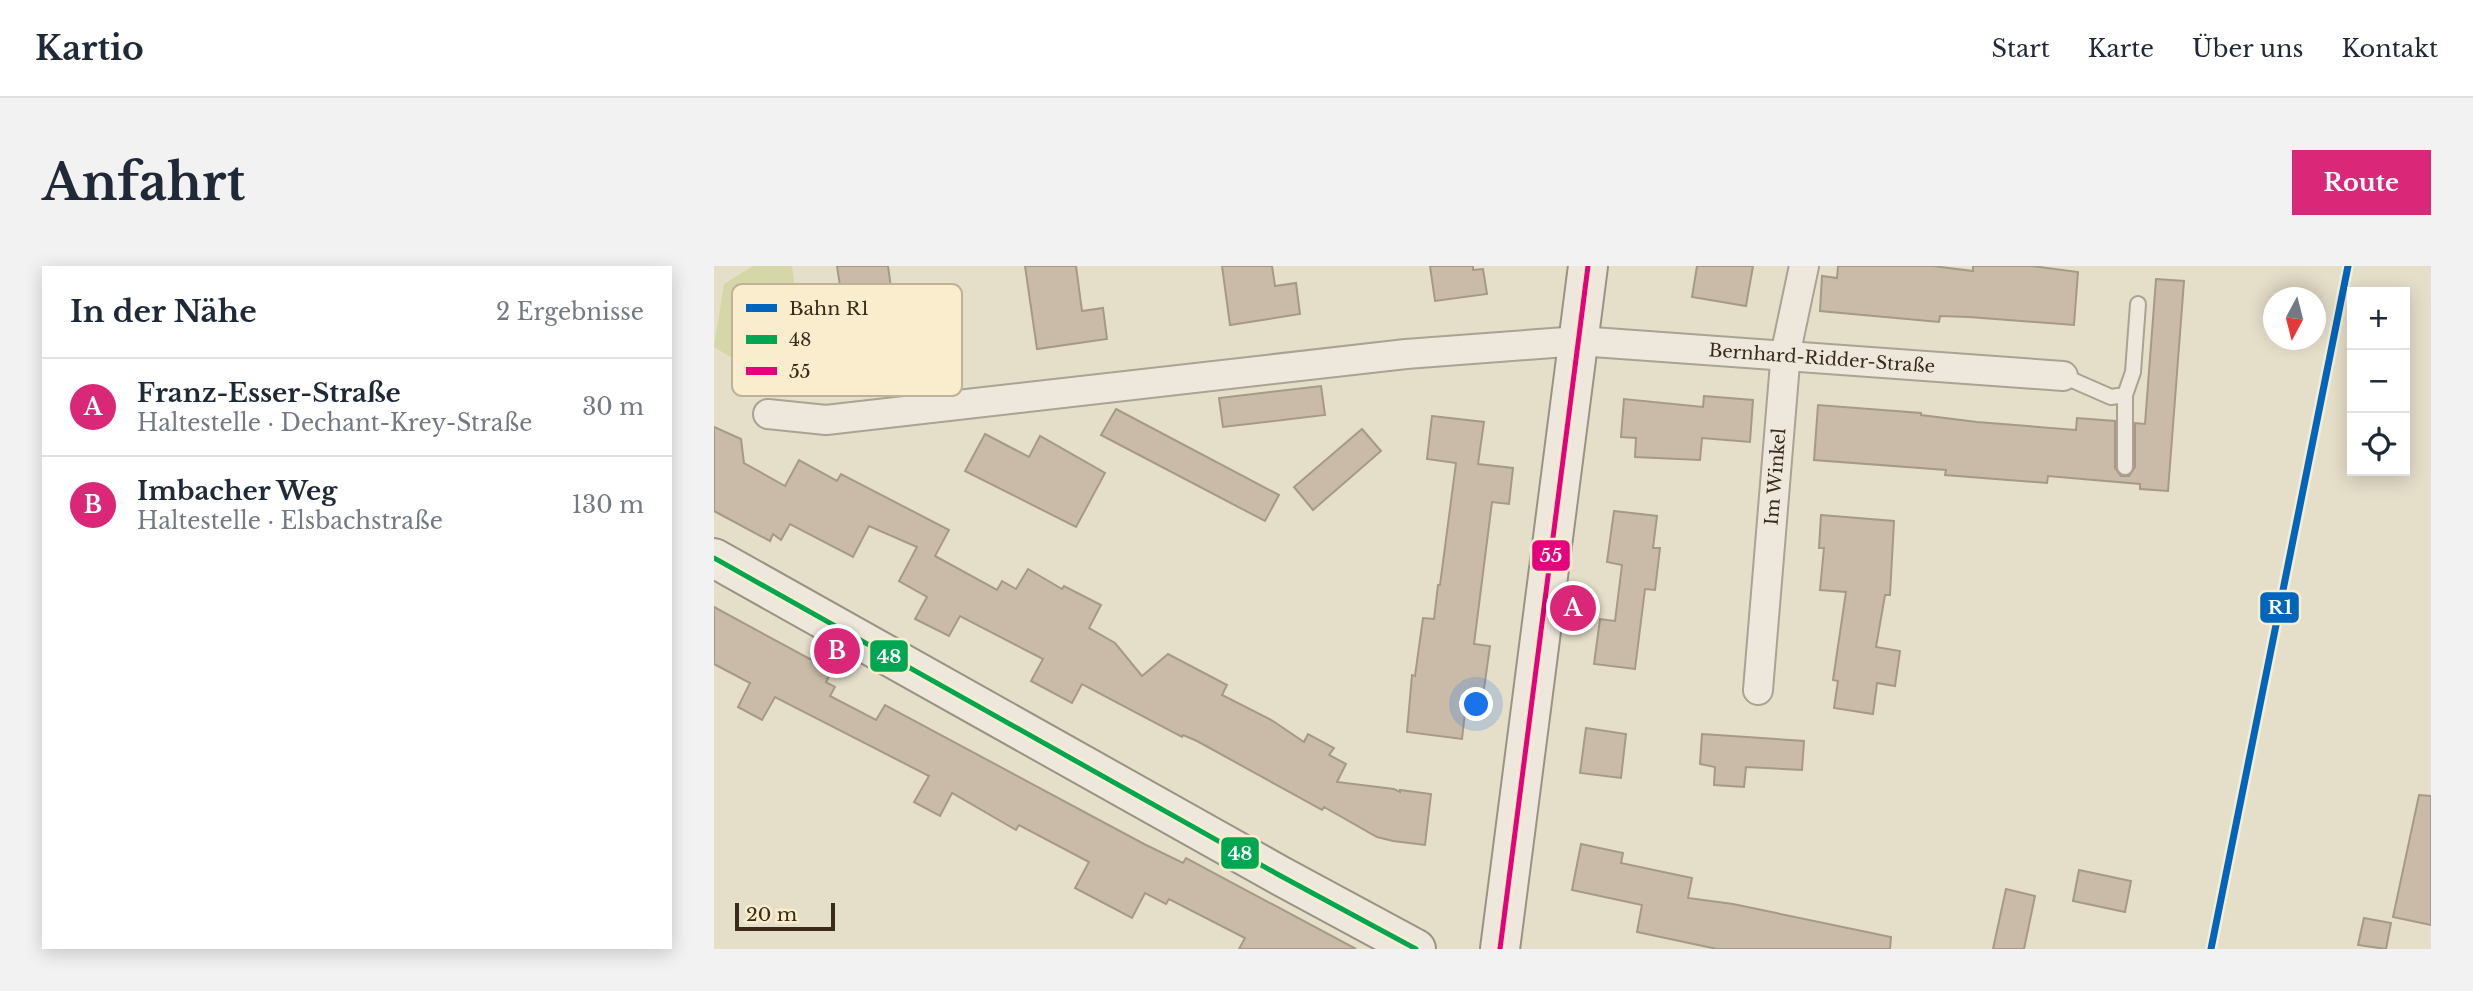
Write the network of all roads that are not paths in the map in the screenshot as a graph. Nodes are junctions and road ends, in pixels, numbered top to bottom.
1 (1588, 266) edge
2 (1804, 266) edge
3 (2138, 303) dead end
4 (1579, 341) junction
5 (1786, 356) junction
6 (2063, 376) joint
7 (2125, 395) junction
8 (768, 414) dead end
9 (2125, 467) dead end
10 (714, 558) edge
11 (1758, 690) dead end
12 (1416, 949) edge
13 (1500, 949) edge

1 - 4 street
2 - 5 street, Im Winkel
3 - 7 lane
4 - 5 street, Bernhard-Ridder-Straße
4 - 8 street, Bernhard-Ridder-Straße
4 - 13 street
5 - 6 street, Bernhard-Ridder-Straße
5 - 11 street, Im Winkel
6 - 7 lane
7 - 9 lane
10 - 12 street

